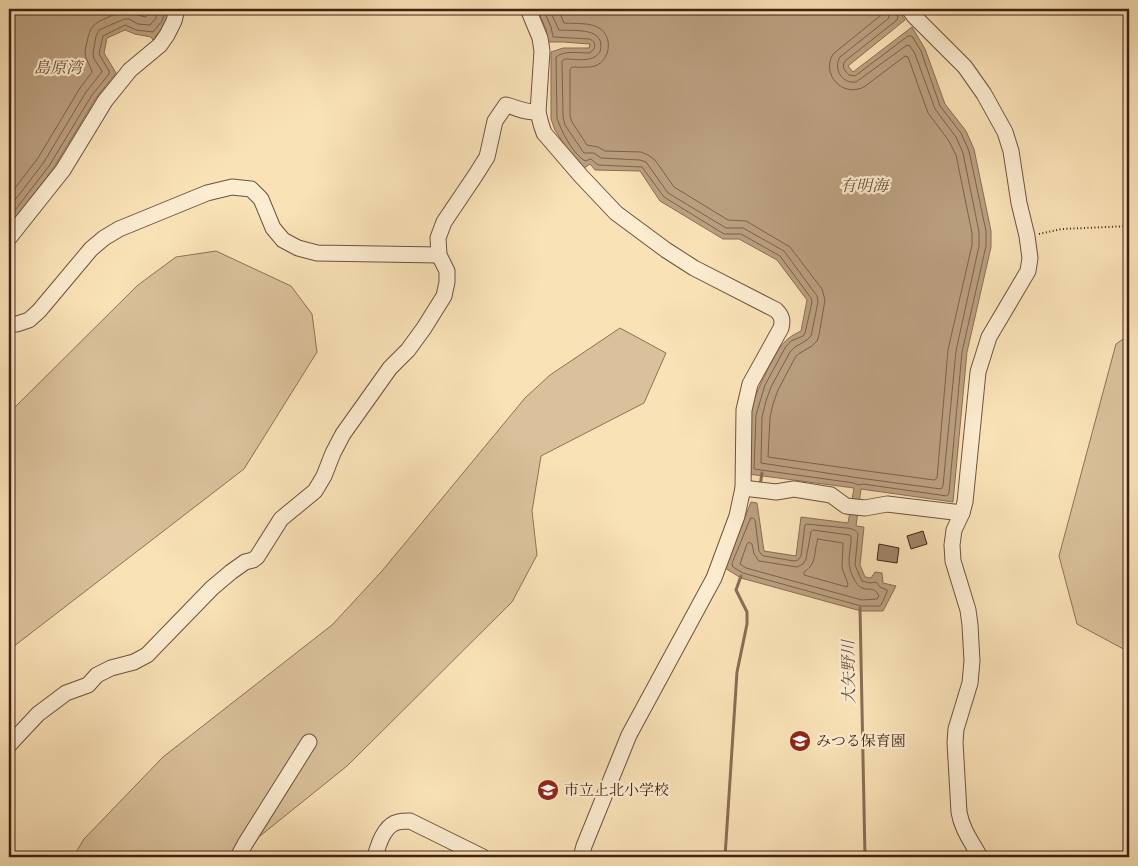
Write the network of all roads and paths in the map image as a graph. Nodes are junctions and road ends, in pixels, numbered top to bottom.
1 (177, 9) edge
2 (528, 9) edge
3 (909, 9) edge
4 (538, 112) junction
5 (1129, 226) edge
6 (1027, 236) junction
7 (9, 238) edge
8 (439, 255) junction
9 (9, 324) edge
10 (743, 488) junction
11 (962, 513) junction
12 (309, 742) dead end
13 (9, 745) edge
14 (238, 857) edge
15 (375, 857) edge
16 (483, 857) edge
17 (581, 857) edge
18 (980, 857) edge

1 - 7 street
2 - 4 street
3 - 6 street
4 - 8 street
4 - 10 street
5 - 6 path
6 - 11 street
8 - 9 street
8 - 13 street
10 - 11 street
10 - 17 street
11 - 18 street
12 - 14 street
15 - 16 street

